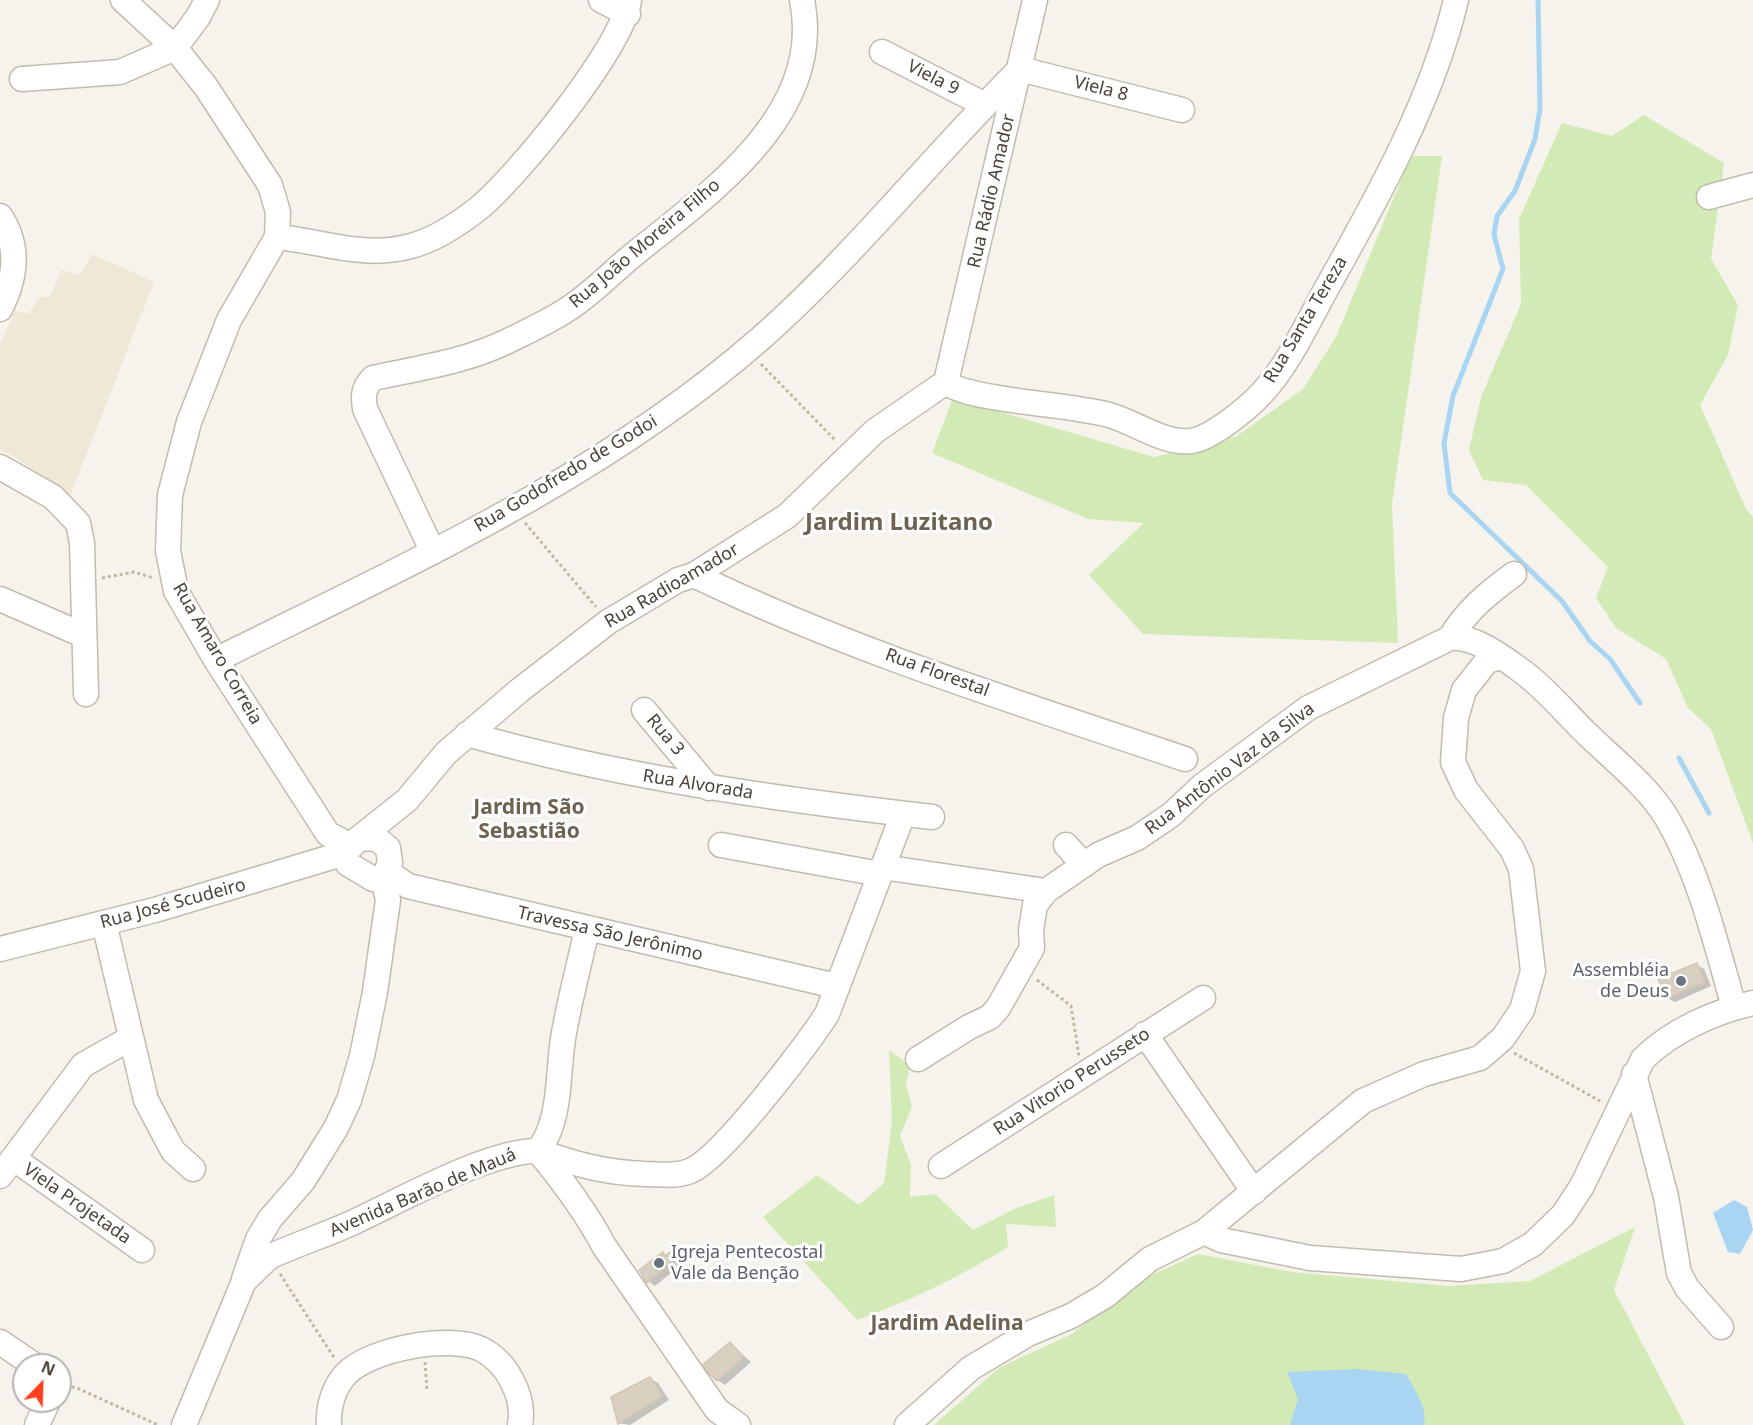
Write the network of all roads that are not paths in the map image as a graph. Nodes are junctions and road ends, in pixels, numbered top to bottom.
1 (123, 0) edge
2 (207, 0) edge
3 (601, 0) edge
4 (802, 0) edge
5 (1035, 0) edge
6 (1456, 0) edge
7 (628, 7) edge
8 (175, 48) junction
9 (882, 52) dead end
10 (1020, 69) junction
11 (22, 80) dead end
12 (1182, 110) dead end
13 (979, 111) junction
14 (1007, 126) junction
15 (1753, 185) edge
16 (1709, 197) dead end
17 (1, 219) edge
18 (277, 237) junction
19 (0, 309) edge
20 (946, 382) junction
21 (0, 467) edge
22 (433, 552) junction
23 (1514, 574) dead end
24 (694, 575) junction
25 (0, 599) edge
26 (83, 635) junction
27 (1450, 638) junction
28 (1501, 657) junction
29 (216, 660) junction
30 (86, 694) dead end
31 (644, 710) dead end
32 (467, 734) junction
33 (1185, 759) dead end
34 (708, 788) junction
35 (407, 800) junction
36 (903, 814) junction
37 (932, 817) dead end
38 (722, 845) dead end
39 (1066, 845) dead end
40 (351, 846) junction
41 (1084, 865) junction
42 (387, 868) junction
43 (881, 870) junction
44 (1041, 898) junction
45 (104, 923) junction
46 (587, 929) junction
47 (0, 949) edge
48 (837, 986) junction
49 (1203, 998) dead end
50 (1744, 1005) edge
51 (1145, 1034) junction
52 (131, 1038) junction
53 (918, 1059) dead end
54 (1634, 1074) junction
55 (538, 1151) junction
56 (941, 1166) dead end
57 (6, 1167) edge
58 (194, 1169) dead end
59 (1254, 1192) junction
60 (1204, 1232) junction
61 (142, 1250) dead end
62 (244, 1281) junction
63 (1721, 1327) dead end
64 (0, 1342) edge
65 (16, 1353) edge
66 (719, 1418) edge
67 (184, 1425) edge
68 (329, 1425) edge
69 (520, 1425) edge
70 (738, 1425) edge
71 (907, 1425) edge

1 - 8 street
2 - 8 street
3 - 7 street
4 - 22 street, Rua João Moreira Filho
5 - 10 street, Rua Rádio Amador
6 - 20 street, Rua Santa Tereza
7 - 18 street
8 - 11 street
8 - 18 street
9 - 13 street, Viela 9
10 - 12 street, Viela 8
10 - 13 street, Rua Godofredo de Godoi
10 - 14 street, Rua Rádio Amador
13 - 14 street
13 - 22 street, Rua Godofredo de Godoi
14 - 20 street, Rua Rádio Amador
15 - 16 street
17 - 19 street
18 - 29 street, Rua Amaro Correia
20 - 24 street, Rua Radioamador
21 - 26 street
22 - 29 street, Rua Godofredo de Godoi
23 - 27 street
24 - 32 street, Rua Radioamador
24 - 33 street, Rua Florestal
25 - 26 street
26 - 30 street
27 - 28 street
27 - 41 street, Rua Antônio Vaz da Silva
28 - 50 street
28 - 59 street
29 - 40 street, Rua Amaro Correia
31 - 34 street, Rua 3
32 - 34 street, Rua Alvorada
32 - 35 street, Rua Radioamador
34 - 36 street, Rua Alvorada
35 - 40 street, Rua Radioamador
35 - 42 street, Rua Radioamador
36 - 37 street, Rua Alvorada
36 - 43 street
38 - 43 street
39 - 41 street
40 - 42 street
40 - 42 street
40 - 45 street, Rua José Scudeiro
41 - 44 street, Rua Antônio Vaz da Silva
42 - 46 street, Travessa São Jerônimo
42 - 62 street
43 - 44 street
43 - 48 street
44 - 53 street
45 - 47 street, Rua José Scudeiro
45 - 52 street
46 - 48 street, Travessa São Jerônimo
46 - 55 street
48 - 55 street
49 - 51 street, Rua Vitorio Perusseto
50 - 54 street
51 - 56 street, Rua Vitorio Perusseto
51 - 59 street
52 - 57 street
52 - 58 street
54 - 60 street
54 - 63 street
55 - 62 street, Avenida Barão de Mauá
55 - 66 street, Avenida Barão de Mauá
57 - 61 street, Viela Projetada
59 - 60 street
60 - 71 street
62 - 67 street, Avenida Barão de Mauá
64 - 65 street
66 - 70 street, Avenida Barão de Mauá
68 - 69 street

